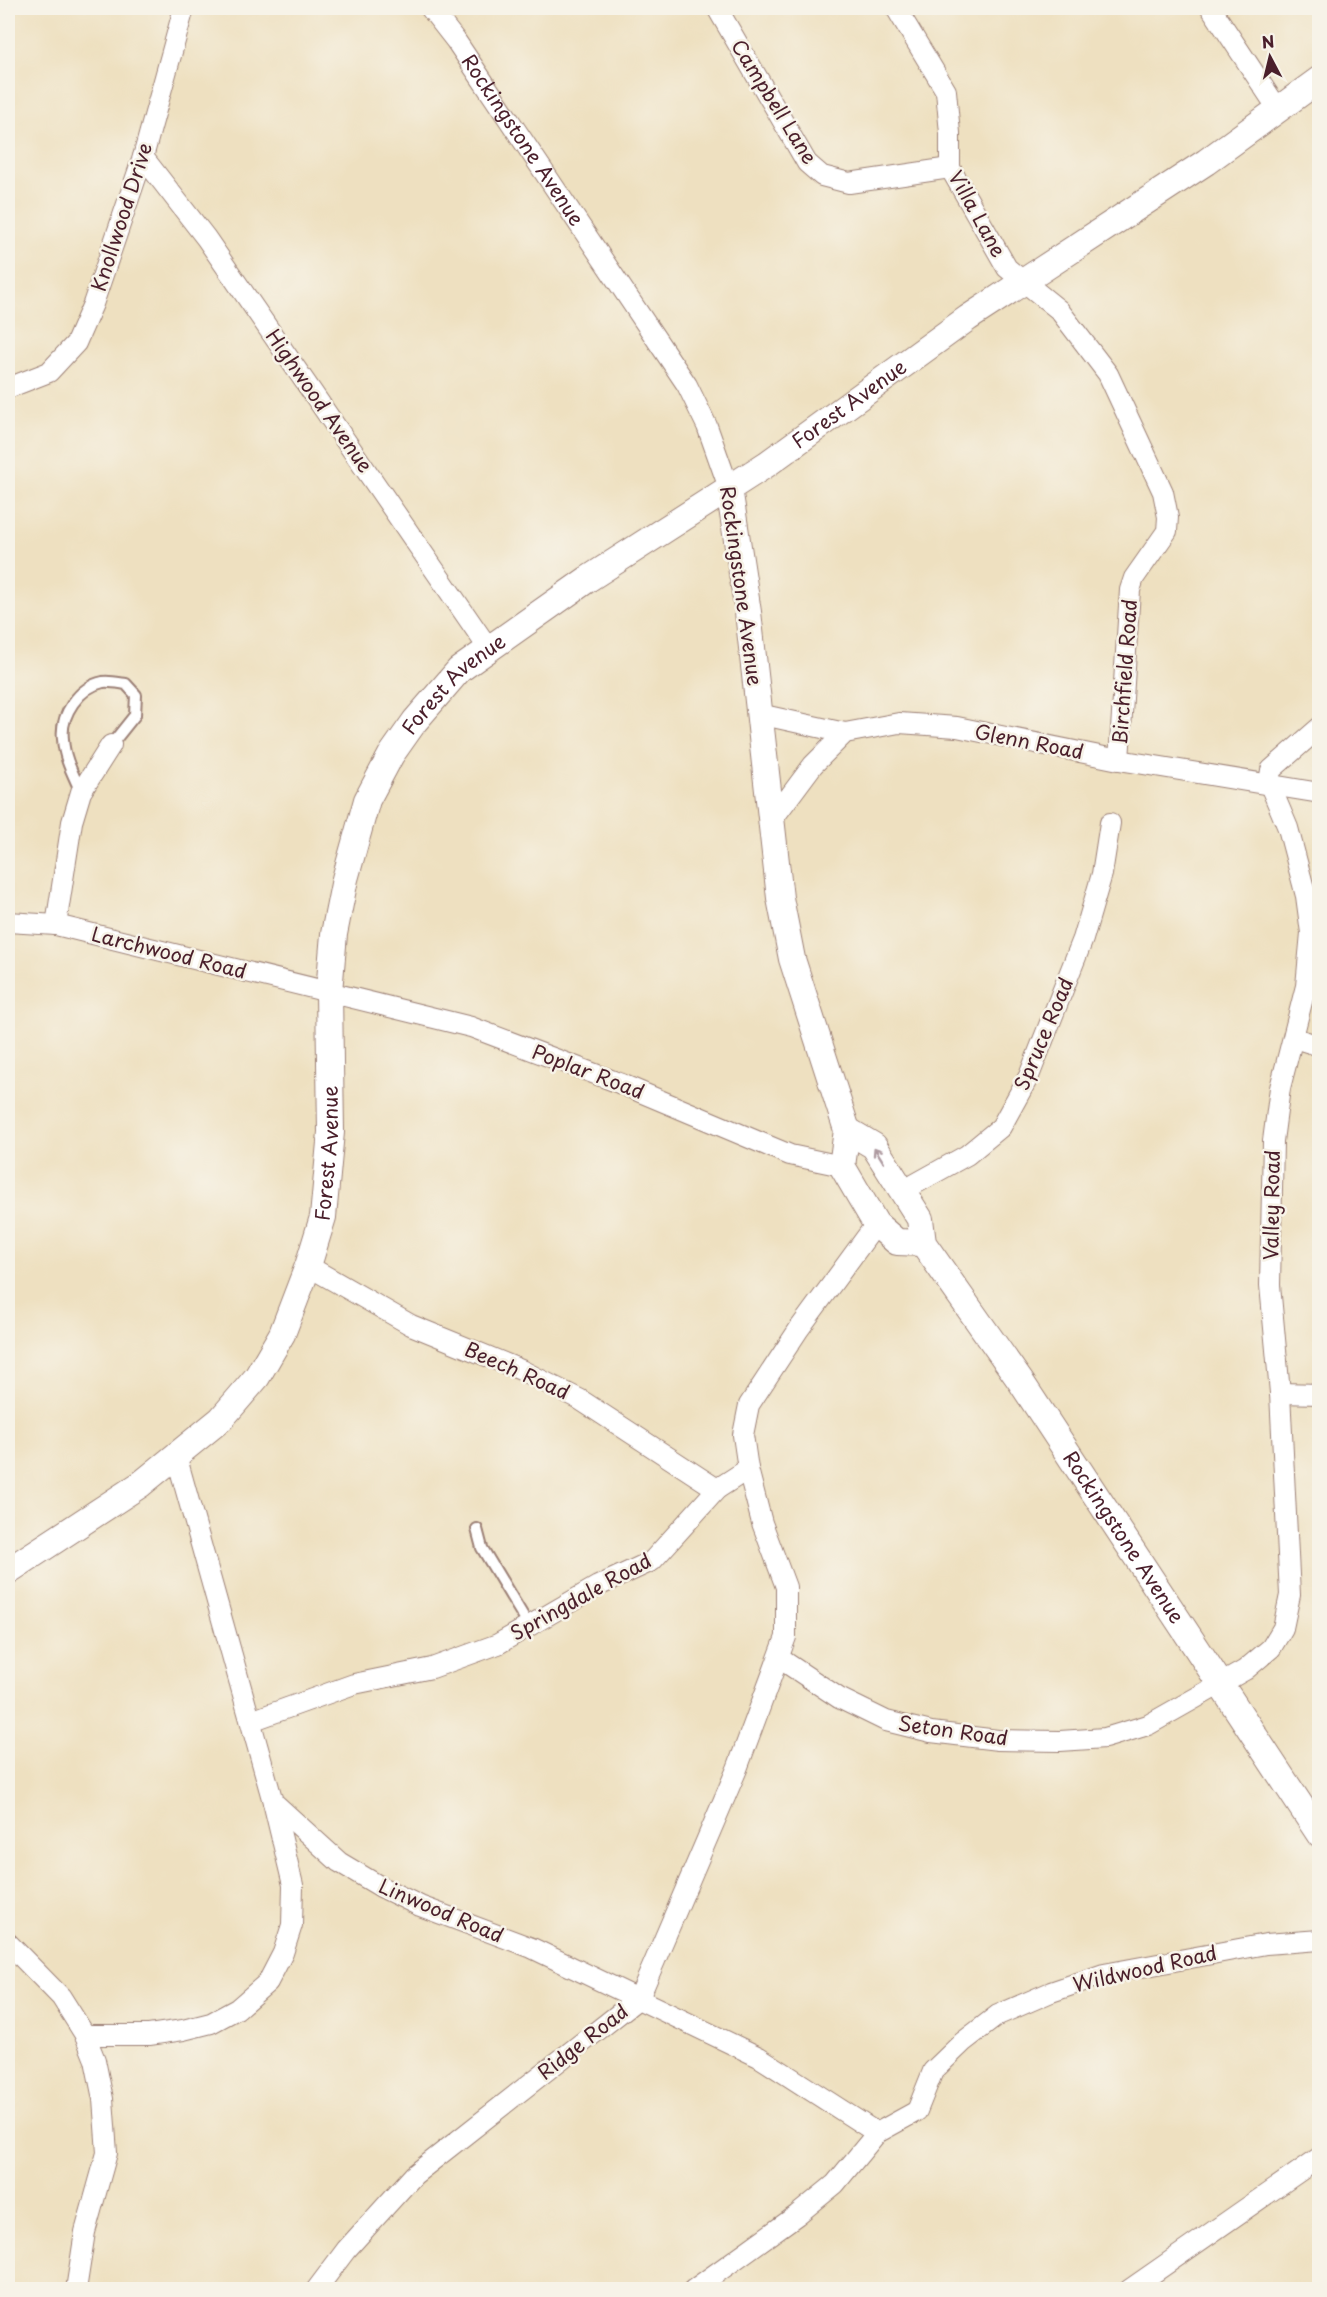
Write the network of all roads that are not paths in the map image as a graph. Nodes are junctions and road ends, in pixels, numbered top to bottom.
1 (184, 8) edge
2 (717, 8) edge
3 (896, 8) edge
4 (1211, 8) edge
5 (431, 9) edge
6 (1320, 79) edge
7 (1278, 109) junction
8 (143, 157) junction
9 (950, 168) junction
10 (1024, 282) junction
11 (8, 388) edge
12 (729, 488) junction
13 (489, 649) junction
14 (759, 714) junction
15 (1320, 727) edge
16 (845, 733) junction
17 (111, 745) joint
18 (1119, 760) junction
19 (1269, 783) junction
20 (81, 792) junction
21 (1320, 793) edge
22 (772, 820) junction
23 (1110, 824) dead end
24 (8, 922) edge
25 (56, 925) junction
26 (328, 992) junction
27 (1294, 1038) junction
28 (1320, 1046) edge
29 (847, 1130) junction
30 (842, 1166) junction
31 (903, 1194) junction
32 (876, 1224) junction
33 (923, 1243) junction
34 (308, 1266) junction
35 (1280, 1393) junction
36 (1320, 1394) edge
37 (176, 1455) junction
38 (748, 1469) junction
39 (717, 1489) junction
40 (477, 1529) dead end
41 (8, 1571) edge
42 (530, 1626) junction
43 (779, 1658) junction
44 (1221, 1684) junction
45 (251, 1721) junction
46 (273, 1802) junction
47 (1320, 1835) edge
48 (1320, 1940) edge
49 (8, 1943) edge
50 (639, 1998) junction
51 (85, 2035) junction
52 (878, 2133) junction
53 (1320, 2157) edge
54 (76, 2289) edge
55 (316, 2289) edge
56 (693, 2289) edge
57 (1130, 2289) edge

1 - 8 street, Knollwood Drive
2 - 9 street, Campbell Lane
3 - 9 street, Villa Lane
4 - 7 street
5 - 12 street, Rockingstone Avenue
6 - 7 street, Forest Avenue
7 - 10 street, Forest Avenue
8 - 11 street, Knollwood Drive
8 - 13 street, Highwood Avenue
9 - 10 street, Villa Lane
10 - 12 street, Forest Avenue
10 - 18 street, Birchfield Road
12 - 13 street, Forest Avenue
12 - 14 street, Rockingstone Avenue
13 - 26 street, Forest Avenue
14 - 16 street, Glenn Road
14 - 22 street, Rockingstone Avenue
15 - 19 street
16 - 18 street, Glenn Road
16 - 22 street
17 - 20 street
17 - 20 lane
18 - 19 street, Glenn Road
19 - 21 street, Glenn Road
19 - 27 street, Valley Road
20 - 25 street
22 - 29 street, Rockingstone Avenue
23 - 31 street, Spruce Road
24 - 25 street, Larchwood Road
25 - 26 street, Larchwood Road
26 - 30 street, Poplar Road
26 - 34 street, Forest Avenue
27 - 28 street
27 - 35 street, Valley Road
29 - 30 street, Rockingstone Avenue
31 -> 29 street, Rockingstone Avenue
30 - 32 street
31 - 33 street, Rockingstone Avenue
32 - 33 street
32 - 38 street
33 - 44 street, Rockingstone Avenue
34 - 37 street, Forest Avenue
34 - 39 street, Beech Road
35 - 36 street
35 - 44 street, Valley Road
37 - 41 street, Forest Avenue
37 - 45 street
38 - 39 street, Springdale Road
38 - 43 street
39 - 42 street, Springdale Road
40 - 42 lane
42 - 45 street, Springdale Road
43 - 44 street, Seton Road
43 - 50 street, Ridge Road
44 - 47 street, Rockingstone Avenue
45 - 46 street
46 - 50 street, Linwood Road
46 - 51 street
48 - 52 street, Wildwood Road
49 - 51 street
50 - 52 street, Linwood Road
50 - 55 street, Ridge Road
51 - 54 street
52 - 56 street, Wildwood Road
53 - 57 street

